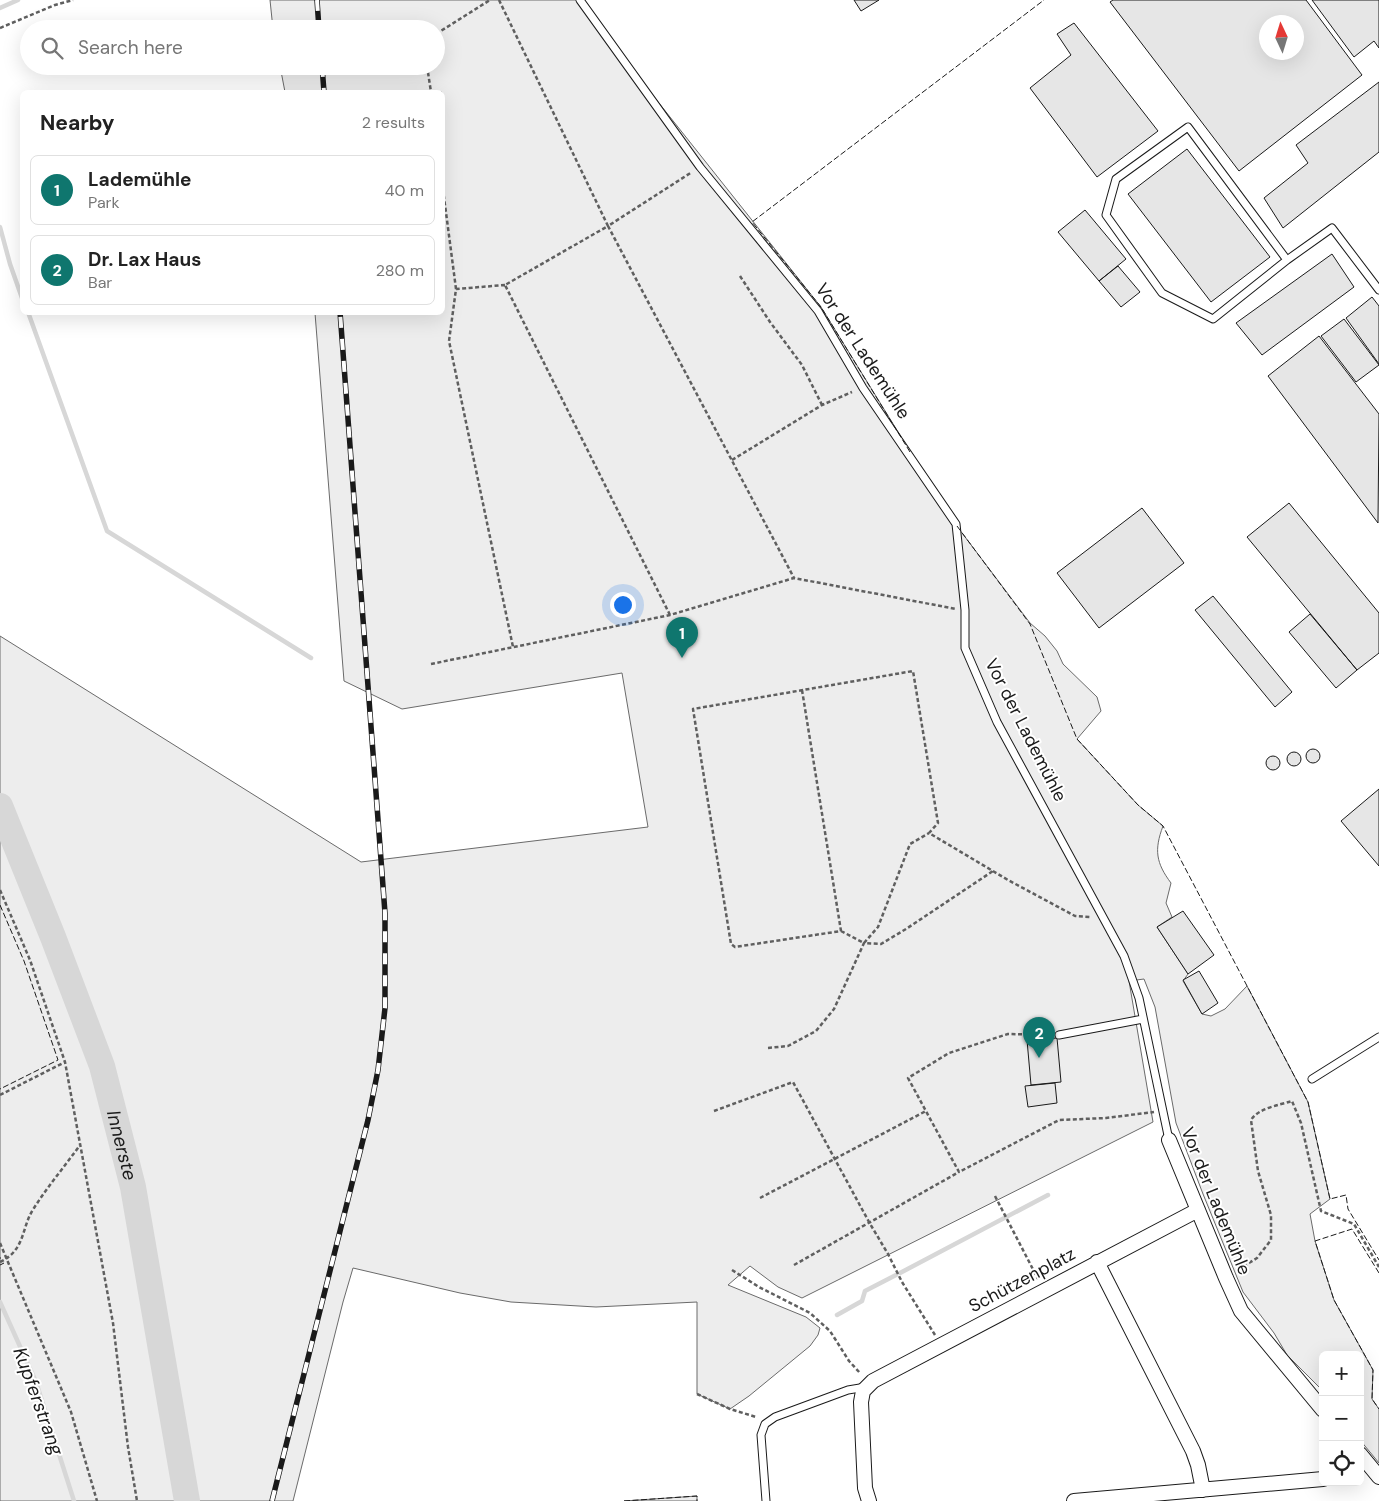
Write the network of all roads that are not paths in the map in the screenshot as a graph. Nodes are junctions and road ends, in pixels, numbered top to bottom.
1 (580, 0) edge
2 (1287, 260) junction
3 (1379, 290) edge
4 (1143, 1019) junction
5 (1060, 1035) road end
6 (1379, 1037) edge
7 (1312, 1079) dead end
8 (1169, 1140) joint
9 (1198, 1210) junction
10 (1097, 1262) junction
11 (868, 1385) junction
12 (1319, 1405) edge
13 (1319, 1479) edge
14 (1203, 1490) junction
15 (766, 1501) edge
16 (870, 1501) edge
17 (1074, 1501) edge

1 - 4 lane, Vor der Lademühle
2 - 2 lane
2 - 3 lane
4 - 5 lane
4 - 8 lane, Vor der Lademühle
6 - 7 lane
8 - 9 street, Vor der Lademühle
9 - 10 street, Schützenplatz
9 - 12 street, Vor der Lademühle
10 - 11 street, Schützenplatz
10 - 14 street
11 - 15 lane
11 - 16 street
13 - 14 street
14 - 17 street

